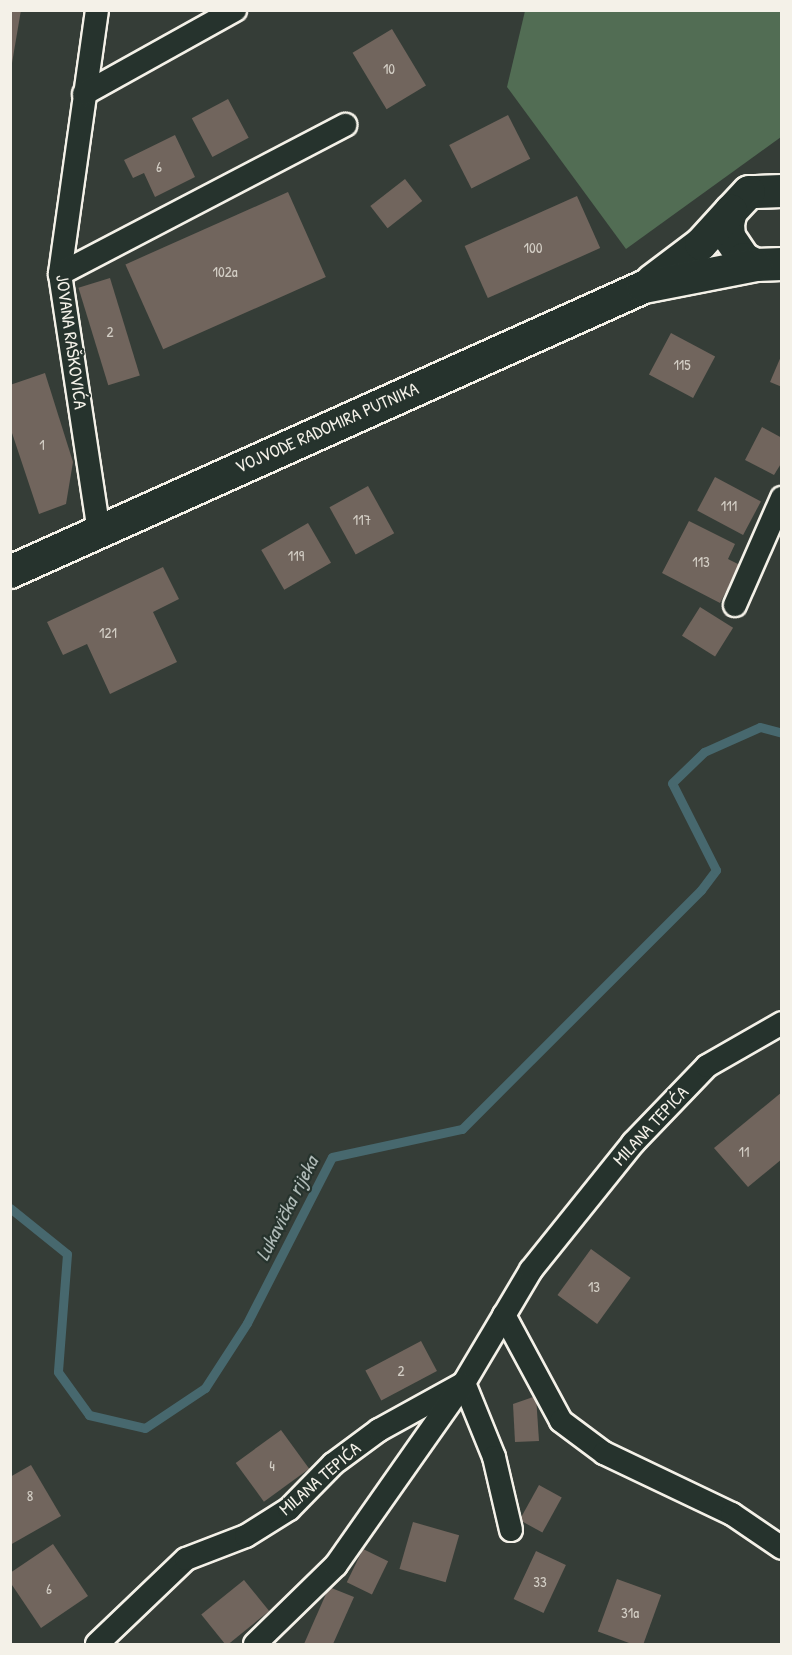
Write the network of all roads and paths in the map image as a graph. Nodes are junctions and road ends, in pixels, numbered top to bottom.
1 (97, 10) edge
2 (235, 10) edge
3 (84, 94) junction
4 (345, 125) dead end
5 (782, 191) edge
6 (731, 211) junction
7 (769, 264) edge
8 (60, 274) junction
9 (644, 287) junction
10 (782, 498) edge
11 (99, 531) junction
12 (10, 572) edge
13 (735, 605) dead end
14 (782, 1023) edge
15 (504, 1315) junction
16 (464, 1383) junction
17 (510, 1530) dead end
18 (782, 1548) edge
19 (97, 1644) edge
20 (255, 1644) edge

1 - 3 street, JOVANA RAŠKOVIĆA
2 - 3 street
3 - 8 street, JOVANA RAŠKOVIĆA
4 - 8 street
5 - 6 main road, VOJVODE RADOMIRA PUTNIKA
6 - 7 main road
6 - 9 main road, VOJVODE RADOMIRA PUTNIKA
7 - 9 main road, VOJVODE RADOMIRA PUTNIKA
8 - 11 street, JOVANA RAŠKOVIĆA
9 - 11 main road, VOJVODE RADOMIRA PUTNIKA
10 - 13 street
11 - 12 main road, VOJVODE RADOMIRA PUTNIKA
14 - 15 street, MILANA TEPIĆA
15 - 16 street, MILANA TEPIĆA
15 - 18 street
16 - 17 street
16 - 19 street, MILANA TEPIĆA
16 - 20 street, MILANA TEPIĆA

